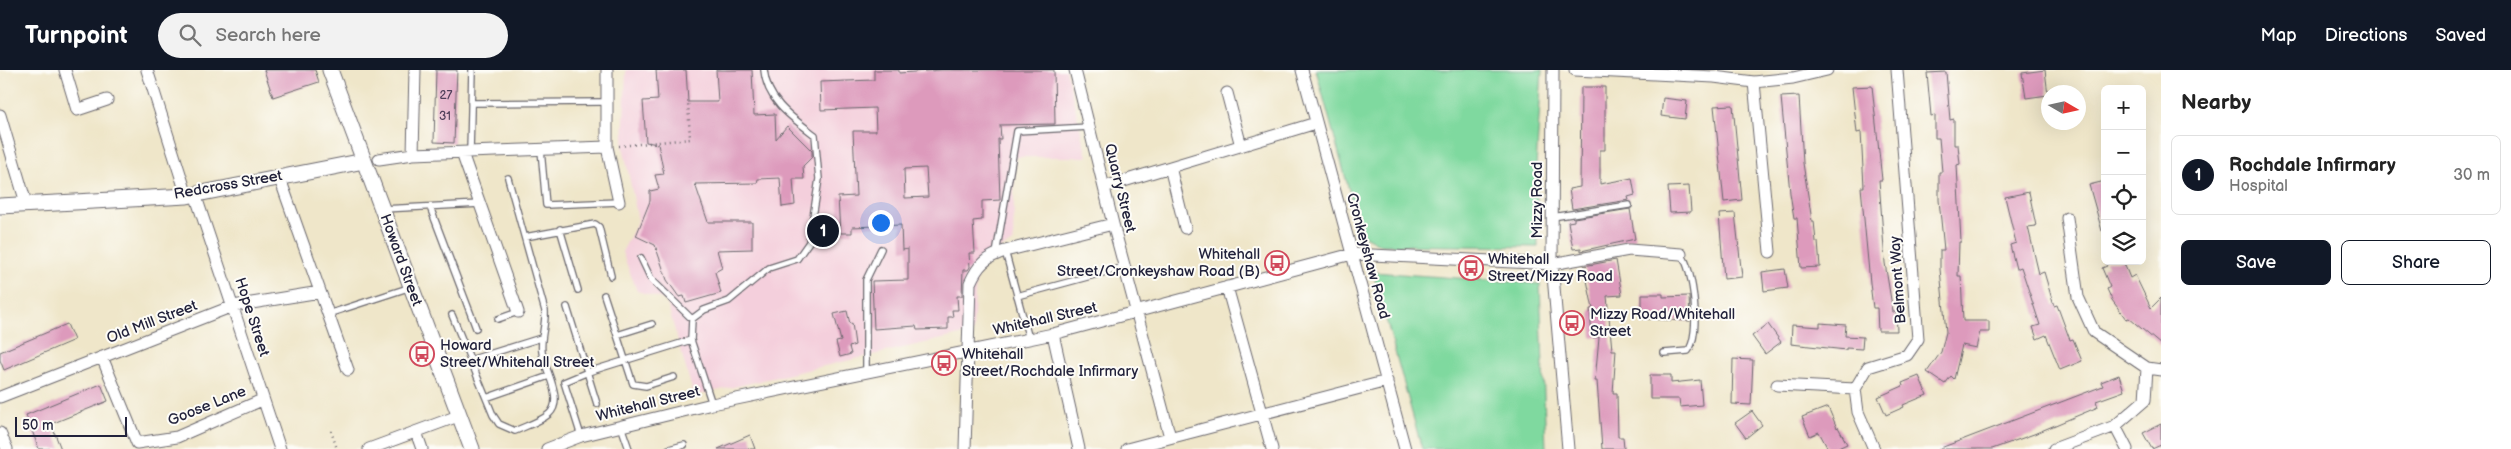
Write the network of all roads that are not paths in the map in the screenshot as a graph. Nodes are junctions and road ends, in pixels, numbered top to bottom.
1 (65, 70) edge
2 (147, 70) edge
3 (330, 70) edge
4 (415, 70) edge
5 (472, 70) edge
6 (607, 70) edge
7 (764, 70) edge
8 (1302, 70) edge
9 (1552, 70) edge
10 (1575, 70) edge
11 (1827, 70) edge
12 (1897, 70) edge
13 (1077, 71) edge
14 (1715, 73) edge
15 (1754, 82) junction
16 (1226, 93) dead end
17 (107, 100) dead end
18 (606, 102) junction
19 (471, 103) junction
20 (0, 116) edge
21 (1316, 123) junction
22 (1089, 127) junction
23 (1241, 146) junction
24 (607, 147) junction
25 (542, 150) junction
26 (466, 153) junction
27 (413, 154) junction
28 (372, 160) junction
29 (1170, 167) junction
30 (279, 176) junction
31 (508, 178) dead end
32 (1104, 187) junction
33 (191, 195) junction
34 (619, 202) joint
35 (26, 203) junction
36 (480, 204) junction
37 (1628, 205) dead end
38 (0, 206) edge
39 (430, 206) junction
40 (382, 209) junction
41 (1552, 217) junction
42 (2067, 218) dead end
43 (1112, 224) junction
44 (1185, 228) dead end
45 (560, 229) junction
46 (525, 236) junction
47 (881, 249) dead end
48 (1000, 252) junction
49 (1770, 252) dead end
50 (1352, 254) junction
51 (1681, 254) joint
52 (641, 258) dead end
53 (1552, 264) junction
54 (1124, 267) junction
55 (611, 276) dead end
56 (410, 287) junction
57 (1227, 287) junction
58 (578, 290) dead end
59 (320, 292) junction
60 (604, 295) dead end
61 (1017, 296) junction
62 (233, 306) junction
63 (567, 307) dead end
64 (518, 312) joint
65 (1136, 312) junction
66 (328, 314) junction
67 (452, 315) dead end
68 (498, 319) dead end
69 (692, 319) junction
70 (652, 324) dead end
71 (476, 328) dead end
72 (1053, 334) junction
73 (616, 335) junction
74 (541, 338) junction
75 (1029, 339) junction
76 (691, 340) junction
77 (968, 350) junction
78 (1664, 354) dead end
79 (102, 357) junction
80 (470, 360) junction
81 (624, 360) junction
82 (2148, 368) junction
83 (348, 370) dead end
84 (2161, 370) edge
85 (588, 372) junction
86 (866, 372) junction
87 (549, 376) junction
88 (674, 376) dead end
89 (1387, 381) junction
90 (564, 382) junction
91 (552, 386) junction
92 (1777, 386) dead end
93 (1855, 389) junction
94 (0, 397) edge
95 (486, 398) junction
96 (262, 400) junction
97 (597, 404) dead end
98 (712, 404) junction
99 (1262, 413) junction
100 (458, 416) junction
101 (621, 426) junction
102 (2115, 426) junction
103 (416, 432) junction
104 (0, 433) edge
105 (1170, 438) junction
106 (575, 442) edge
107 (684, 445) dead end
108 (1150, 446) edge
109 (7, 449) edge
110 (280, 449) edge
111 (369, 449) edge
112 (422, 449) edge
113 (472, 449) edge
114 (547, 449) edge
115 (628, 449) edge
116 (669, 449) edge
117 (965, 449) edge
118 (1079, 449) edge
119 (1127, 449) edge
120 (1272, 449) edge
121 (1405, 449) edge
122 (1568, 449) edge
123 (1874, 449) edge
124 (2054, 449) edge
125 (2127, 449) edge

1 - 17 street
2 - 33 street, Hope Street
3 - 28 street, Howard Street
4 - 27 street
5 - 19 lane
6 - 18 street
7 - 69 lane
8 - 21 street, Cronkeyshaw Road
9 - 41 street, Mizzy Road
10 - 14 street
11 - 15 street
12 - 93 street, Belmont Way
13 - 22 street, Quarry Street
14 - 15 street
15 - 49 street
16 - 23 street
18 - 19 lane
18 - 24 street
19 - 26 lane
20 - 35 street
21 - 23 street
21 - 50 street, Cronkeyshaw Road
22 - 32 street, Quarry Street
22 - 48 lane
23 - 29 street
24 - 25 street, Redcross Street
24 - 34 street
25 - 26 street, Redcross Street
25 - 34 lane
26 - 27 street, Redcross Street
26 - 36 street
27 - 28 street, Redcross Street
28 - 30 street, Redcross Street
28 - 40 street, Howard Street
29 - 32 street
29 - 44 street
30 - 33 street, Redcross Street
30 - 59 street
31 - 46 lane
32 - 43 street, Quarry Street
33 - 35 street, Redcross Street
33 - 62 street, Hope Street
35 - 38 street, Redcross Street
36 - 39 lane
36 - 64 street
37 - 41 lane
39 - 40 lane
39 - 71 lane
40 - 56 street, Howard Street
41 - 53 street, Mizzy Road
42 - 82 street
43 - 48 street
43 - 54 street, Quarry Street
45 - 46 lane
45 - 55 lane
45 - 58 lane
46 - 74 lane
47 - 86 lane
48 - 61 lane
48 - 77 street
50 - 53 street, Whitehall Street
50 - 57 street, Whitehall Street
50 - 89 street, Cronkeyshaw Road
51 - 53 street, Whitehall Street
51 - 78 lane
52 - 69 lane
53 - 122 street, Mizzy Road
54 - 61 lane
54 - 65 street, Quarry Street
56 - 66 lane
56 - 100 street, Howard Street
57 - 65 street, Whitehall Street
57 - 99 street
59 - 62 street, Old Mill Street
59 - 66 street
60 - 73 lane
61 - 75 lane
62 - 79 street, Old Mill Street
62 - 96 street, Hope Street
63 - 85 lane
64 - 68 lane
65 - 72 street, Whitehall Street
65 - 105 street, Quarry Street
66 - 83 street
67 - 80 lane
69 - 76 lane
70 - 73 lane
72 - 75 street, Whitehall Street
72 - 118 street
73 - 81 lane
74 - 80 lane
74 - 87 lane
75 - 77 street, Whitehall Street
76 - 81 lane
76 - 98 lane
77 - 86 street, Whitehall Street
77 - 117 street
79 - 94 street, Old Mill Street
79 - 96 street, Goose Lane
80 - 95 lane
81 - 85 lane
81 - 88 lane
82 - 84 street
82 - 102 street
85 - 90 lane
85 - 97 lane
86 - 98 street, Whitehall Street
87 - 91 lane
87 - 95 lane
89 - 99 street
89 - 121 street, Cronkeyshaw Road
90 - 91 lane
90 - 106 lane
91 - 95 lane
92 - 93 street
93 - 123 street
96 - 110 street, Hope Street
98 - 101 street, Whitehall Street
99 - 105 street
99 - 120 street
100 - 103 street
100 - 113 street, Howard Street
101 - 106 street, Whitehall Street
101 - 115 lane
102 - 124 street
102 - 125 street
103 - 111 street
103 - 112 street
104 - 109 street
105 - 108 street
106 - 114 street, Whitehall Street
107 - 116 lane
108 - 119 street

